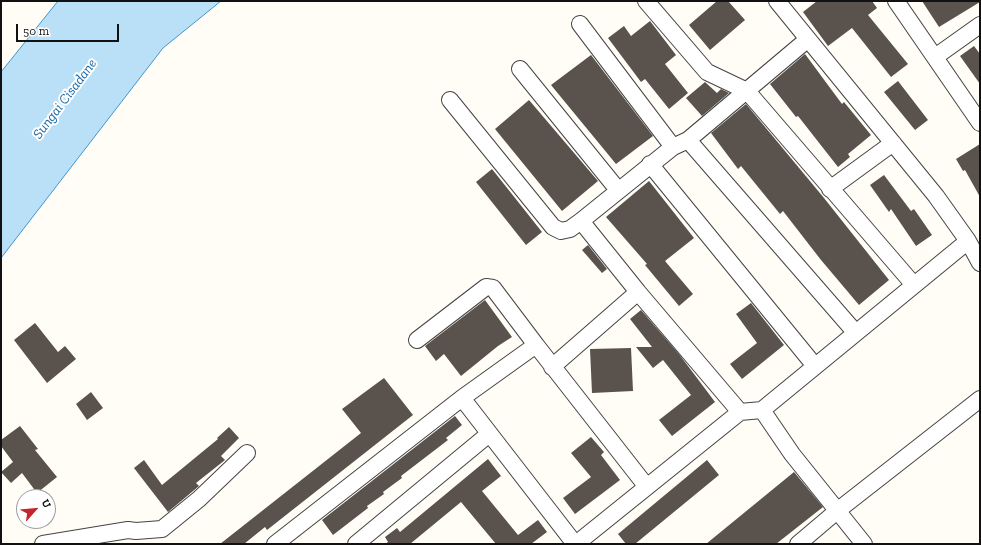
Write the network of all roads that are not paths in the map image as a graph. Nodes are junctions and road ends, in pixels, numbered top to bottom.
1 (646, 1) edge
2 (777, 1) edge
3 (896, 1) edge
4 (580, 24) dead end
5 (980, 25) edge
6 (808, 40) junction
7 (935, 57) junction
8 (520, 69) dead end
9 (747, 92) junction
10 (450, 100) dead end
11 (980, 123) edge
12 (688, 140) junction
13 (893, 143) junction
14 (673, 147) junction
15 (650, 164) junction
16 (830, 188) junction
17 (618, 190) junction
18 (581, 221) junction
19 (968, 241) junction
20 (980, 263) edge
21 (914, 285) junction
22 (638, 292) junction
23 (854, 332) junction
24 (417, 340) dead end
25 (536, 345) junction
26 (815, 366) junction
27 (552, 367) junction
28 (462, 398) junction
29 (980, 399) edge
30 (762, 410) junction
31 (740, 412) junction
32 (489, 434) junction
33 (248, 453) dead end
34 (647, 487) junction
35 (837, 511) junction
36 (43, 544) edge
37 (275, 544) edge
38 (356, 544) edge
39 (575, 544) edge
40 (798, 544) edge
41 (864, 544) edge

1 - 9 street
2 - 6 street
3 - 7 street
4 - 14 street
5 - 7 street
6 - 9 street
6 - 13 street
7 - 11 street
8 - 17 street
9 - 12 street
9 - 16 street
10 - 18 street
12 - 14 street
12 - 23 street
13 - 16 street
13 - 19 street
14 - 15 street
15 - 17 street
15 - 26 street
16 - 21 street
17 - 18 street
18 - 22 street
19 - 20 street
19 - 21 street
21 - 23 street
22 - 27 street
22 - 31 street
23 - 26 street
24 - 25 street
25 - 27 street
25 - 28 street
26 - 30 street
27 - 34 street
28 - 32 street
28 - 37 street
29 - 35 street
30 - 31 street
30 - 35 street
31 - 34 street
32 - 38 street
32 - 39 street
33 - 36 street
34 - 39 street
35 - 40 street
35 - 41 street

